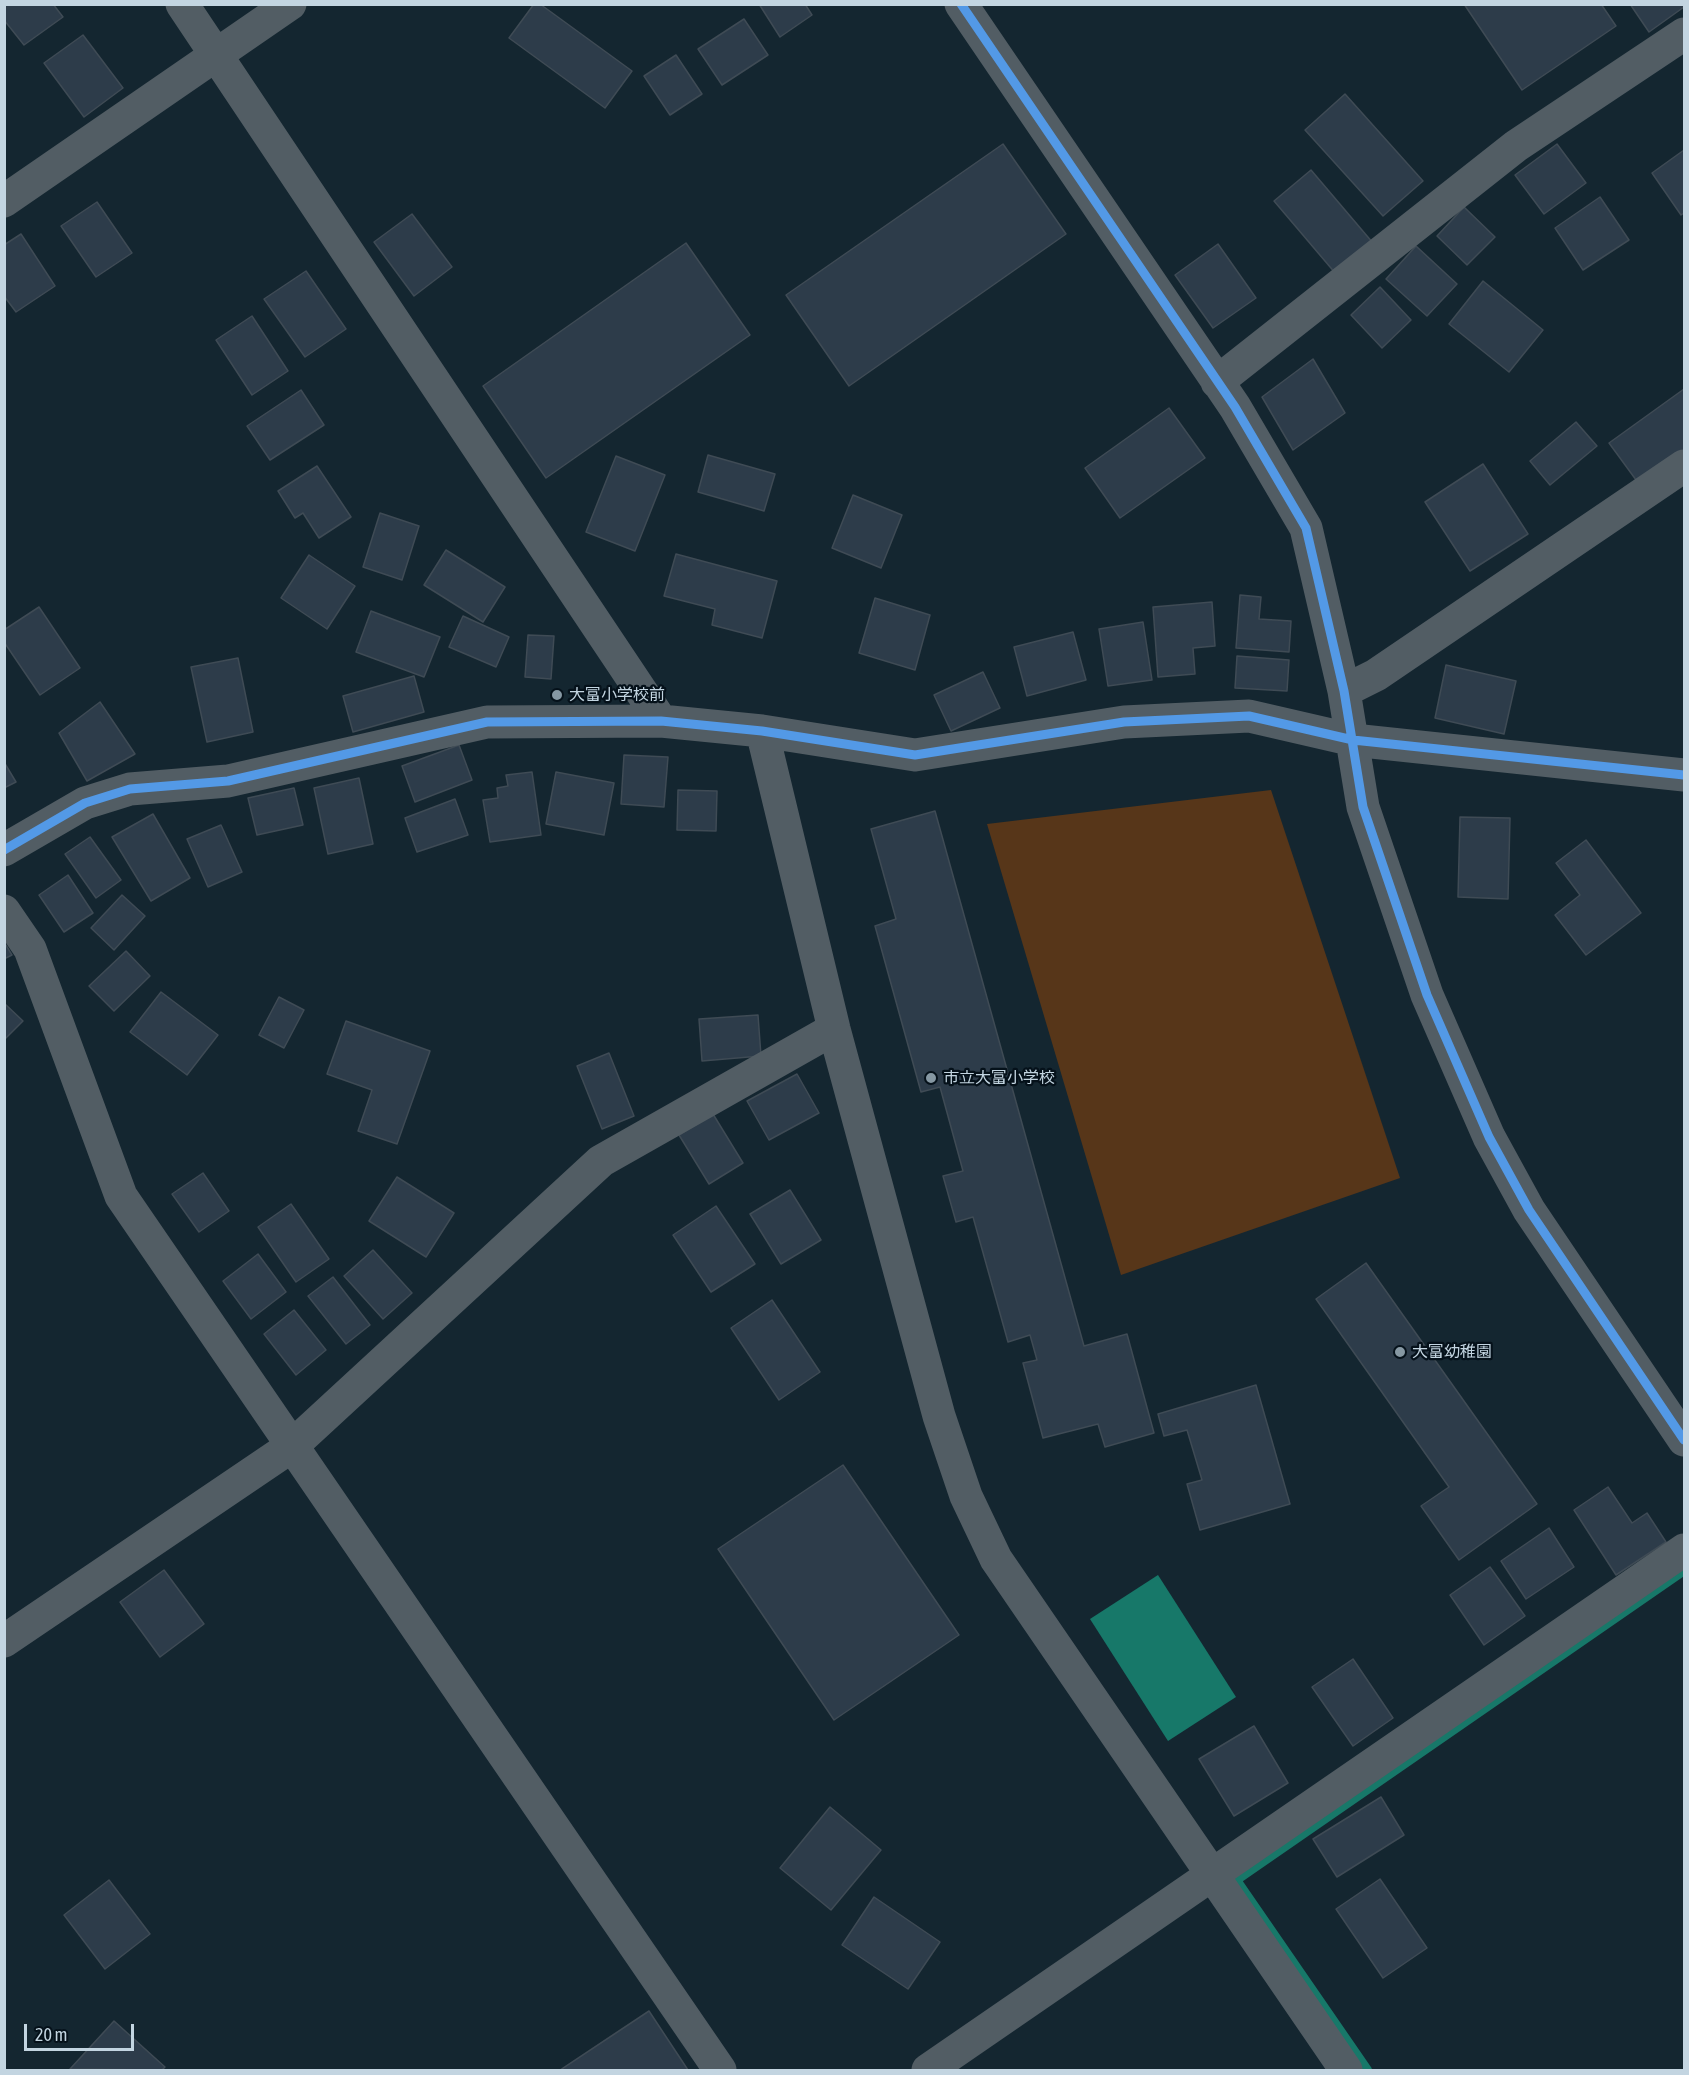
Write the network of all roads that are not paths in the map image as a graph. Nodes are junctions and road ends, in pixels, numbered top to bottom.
1 (182, 4) edge
2 (290, 4) edge
3 (961, 4) edge
4 (1684, 34) edge
5 (216, 54) junction
6 (4, 201) edge
7 (1218, 382) junction
8 (1684, 466) edge
9 (1344, 691) junction
10 (661, 721) junction
11 (762, 731) junction
12 (1353, 740) junction
13 (1684, 775) edge
14 (4, 850) edge
15 (4, 911) edge
16 (834, 1029) junction
17 (1684, 1440) edge
18 (292, 1446) junction
19 (1684, 1550) edge
20 (4, 1641) edge
21 (1212, 1875) junction
22 (720, 2070) edge
23 (928, 2070) edge
24 (1346, 2070) edge

1 - 5 street
2 - 5 street
3 - 7 street
4 - 7 street
5 - 6 street
5 - 10 street
7 - 9 street
8 - 9 street
9 - 12 street
10 - 11 street
10 - 14 street
11 - 12 street
11 - 16 street
12 - 13 street
12 - 17 street
15 - 18 street
16 - 18 street
16 - 21 street
18 - 20 street
18 - 22 street
19 - 21 street
21 - 23 street
21 - 24 street

